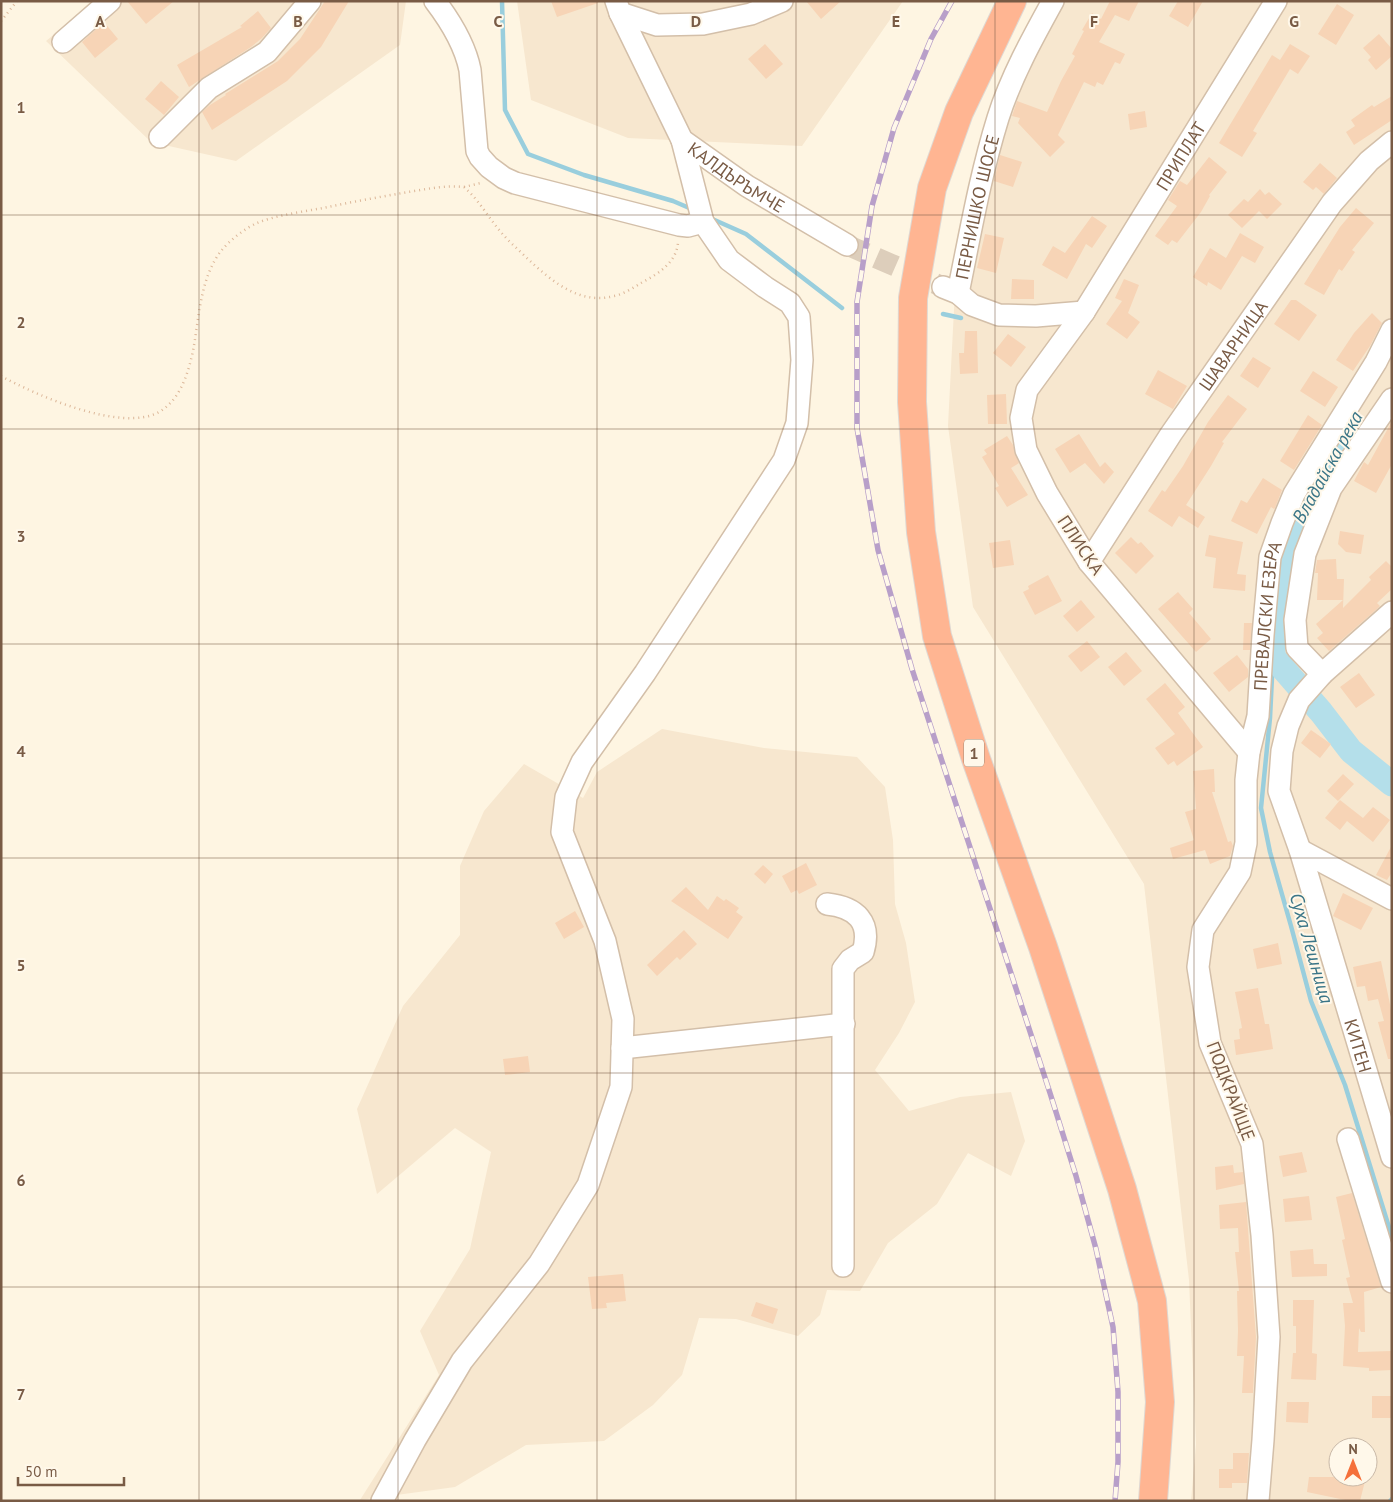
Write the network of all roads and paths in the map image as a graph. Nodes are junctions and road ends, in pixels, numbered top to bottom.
1 (17, 1) edge
2 (110, 1) edge
3 (310, 1) edge
4 (435, 1) edge
5 (782, 1) edge
6 (1012, 1) edge
7 (1053, 1) edge
8 (1276, 1) edge
9 (618, 7) edge
10 (1, 21) edge
11 (63, 42) dead end
12 (160, 137) dead end
13 (682, 140) junction
14 (1392, 142) edge
15 (703, 222) junction
16 (679, 225) junction
17 (847, 245) tunnel mouth
18 (1084, 312) junction
19 (1392, 330) edge
20 (1, 376) edge
21 (1392, 399) edge
22 (1089, 562) junction
23 (1389, 621) edge
24 (1319, 677) junction
25 (1249, 752) junction
26 (1264, 786) junction
27 (1300, 850) junction
28 (1392, 899) edge
29 (827, 904) dead end
30 (844, 1024) junction
31 (622, 1048) junction
32 (1348, 1139) dead end
33 (1392, 1157) edge
34 (843, 1266) dead end
35 (1392, 1282) edge
36 (382, 1501) edge
37 (1153, 1501) edge
38 (1258, 1501) edge

1 - 10 path
2 - 11 street
3 - 12 street
4 - 16 street
5 - 9 street
6 - 37 highway, 1
7 - 18 street, ПЕРНИШКО ШОСЕ
8 - 18 street, ПРИПЛАТ
9 - 13 street, КАЛДЪРЪМЧЕ
13 - 15 street
13 - 17 street, КАЛДЪРЪМЧЕ
14 - 22 street, ШАВАРНИЦА
15 - 16 street
15 - 31 street
16 - 20 path
18 - 22 street, ПЛИСКА
19 - 25 street, ПРЕВАЛСКИ ЕЗЕРА
21 - 24 street
22 - 25 street, ПЛИСКА
23 - 24 street
24 - 26 street
25 - 26 street, ПОДКРАЙЩЕ
26 - 27 street, КИТЕН
26 - 38 street, ПОДКРАЙЩЕ
27 - 28 street
27 - 33 street, КИТЕН
29 - 30 street
30 - 31 street
30 - 34 street
31 - 36 street
32 - 35 street

